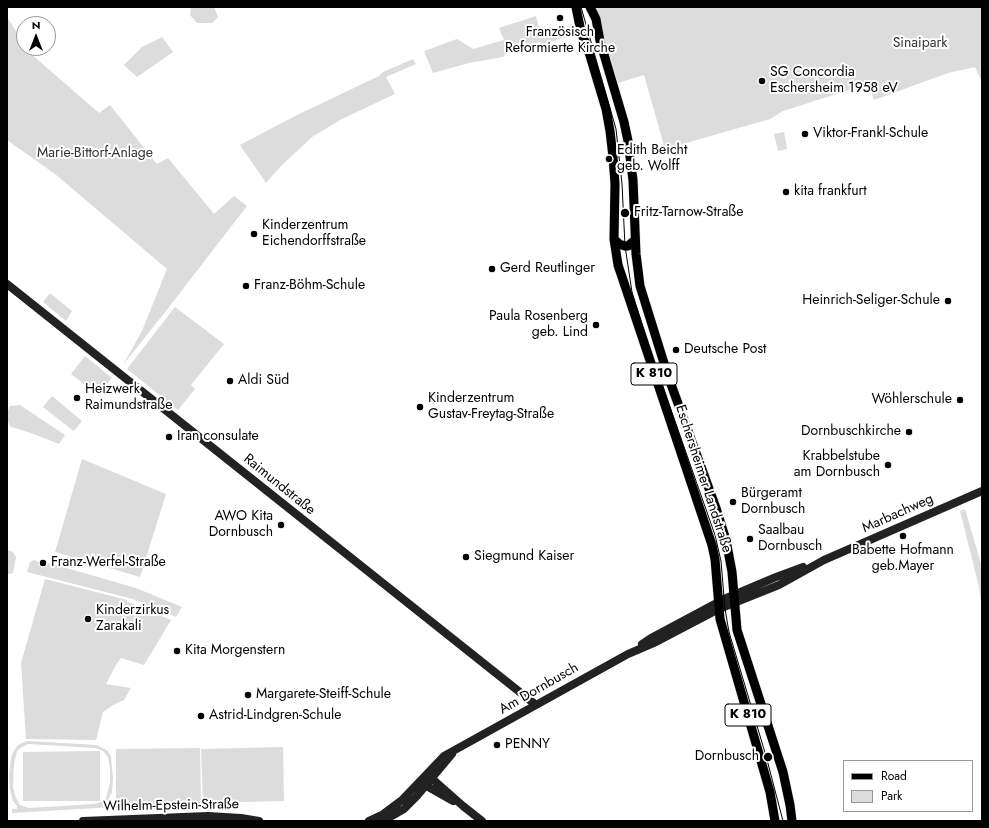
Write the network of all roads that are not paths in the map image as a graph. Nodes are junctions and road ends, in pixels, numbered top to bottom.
1 (576, 7) edge
2 (590, 7) edge
3 (614, 239) junction
4 (636, 240) junction
5 (7, 284) edge
6 (982, 490) edge
7 (734, 599) junction
8 (719, 605) junction
9 (536, 705) junction
10 (430, 776) junction
11 (419, 781) junction
12 (426, 786) junction
13 (463, 806) junction
14 (83, 821) edge
15 (208, 821) edge
16 (226, 821) edge
17 (259, 821) edge
18 (369, 821) edge
19 (383, 821) edge
20 (482, 821) edge
21 (776, 821) edge
22 (792, 821) edge

1 - 3 main road, Eschersheimer Landstraße / K 810
2 - 4 main road, Eschersheimer Landstraße / K 810
3 - 4 main road
3 - 8 main road, Eschersheimer Landstraße / K 810
4 - 7 main road, Eschersheimer Landstraße / K 810
5 - 9 main road, Raimundstraße
6 - 7 main road, Marbachweg
7 - 8 main road, Marbachweg
7 - 22 main road, Eschersheimer Landstraße / K 810
8 - 9 main road, Am Dornbusch
8 - 21 main road, Eschersheimer Landstraße / K 810
9 - 10 main road, Am Dornbusch
10 - 11 main road
10 - 12 main road
10 - 13 main road
11 - 12 main road
11 - 18 main road
12 - 13 main road
12 - 19 main road
13 - 20 main road
14 - 17 main road, Wilhelm-Epstein-Straße
15 - 16 main road, Wilhelm-Epstein-Straße

